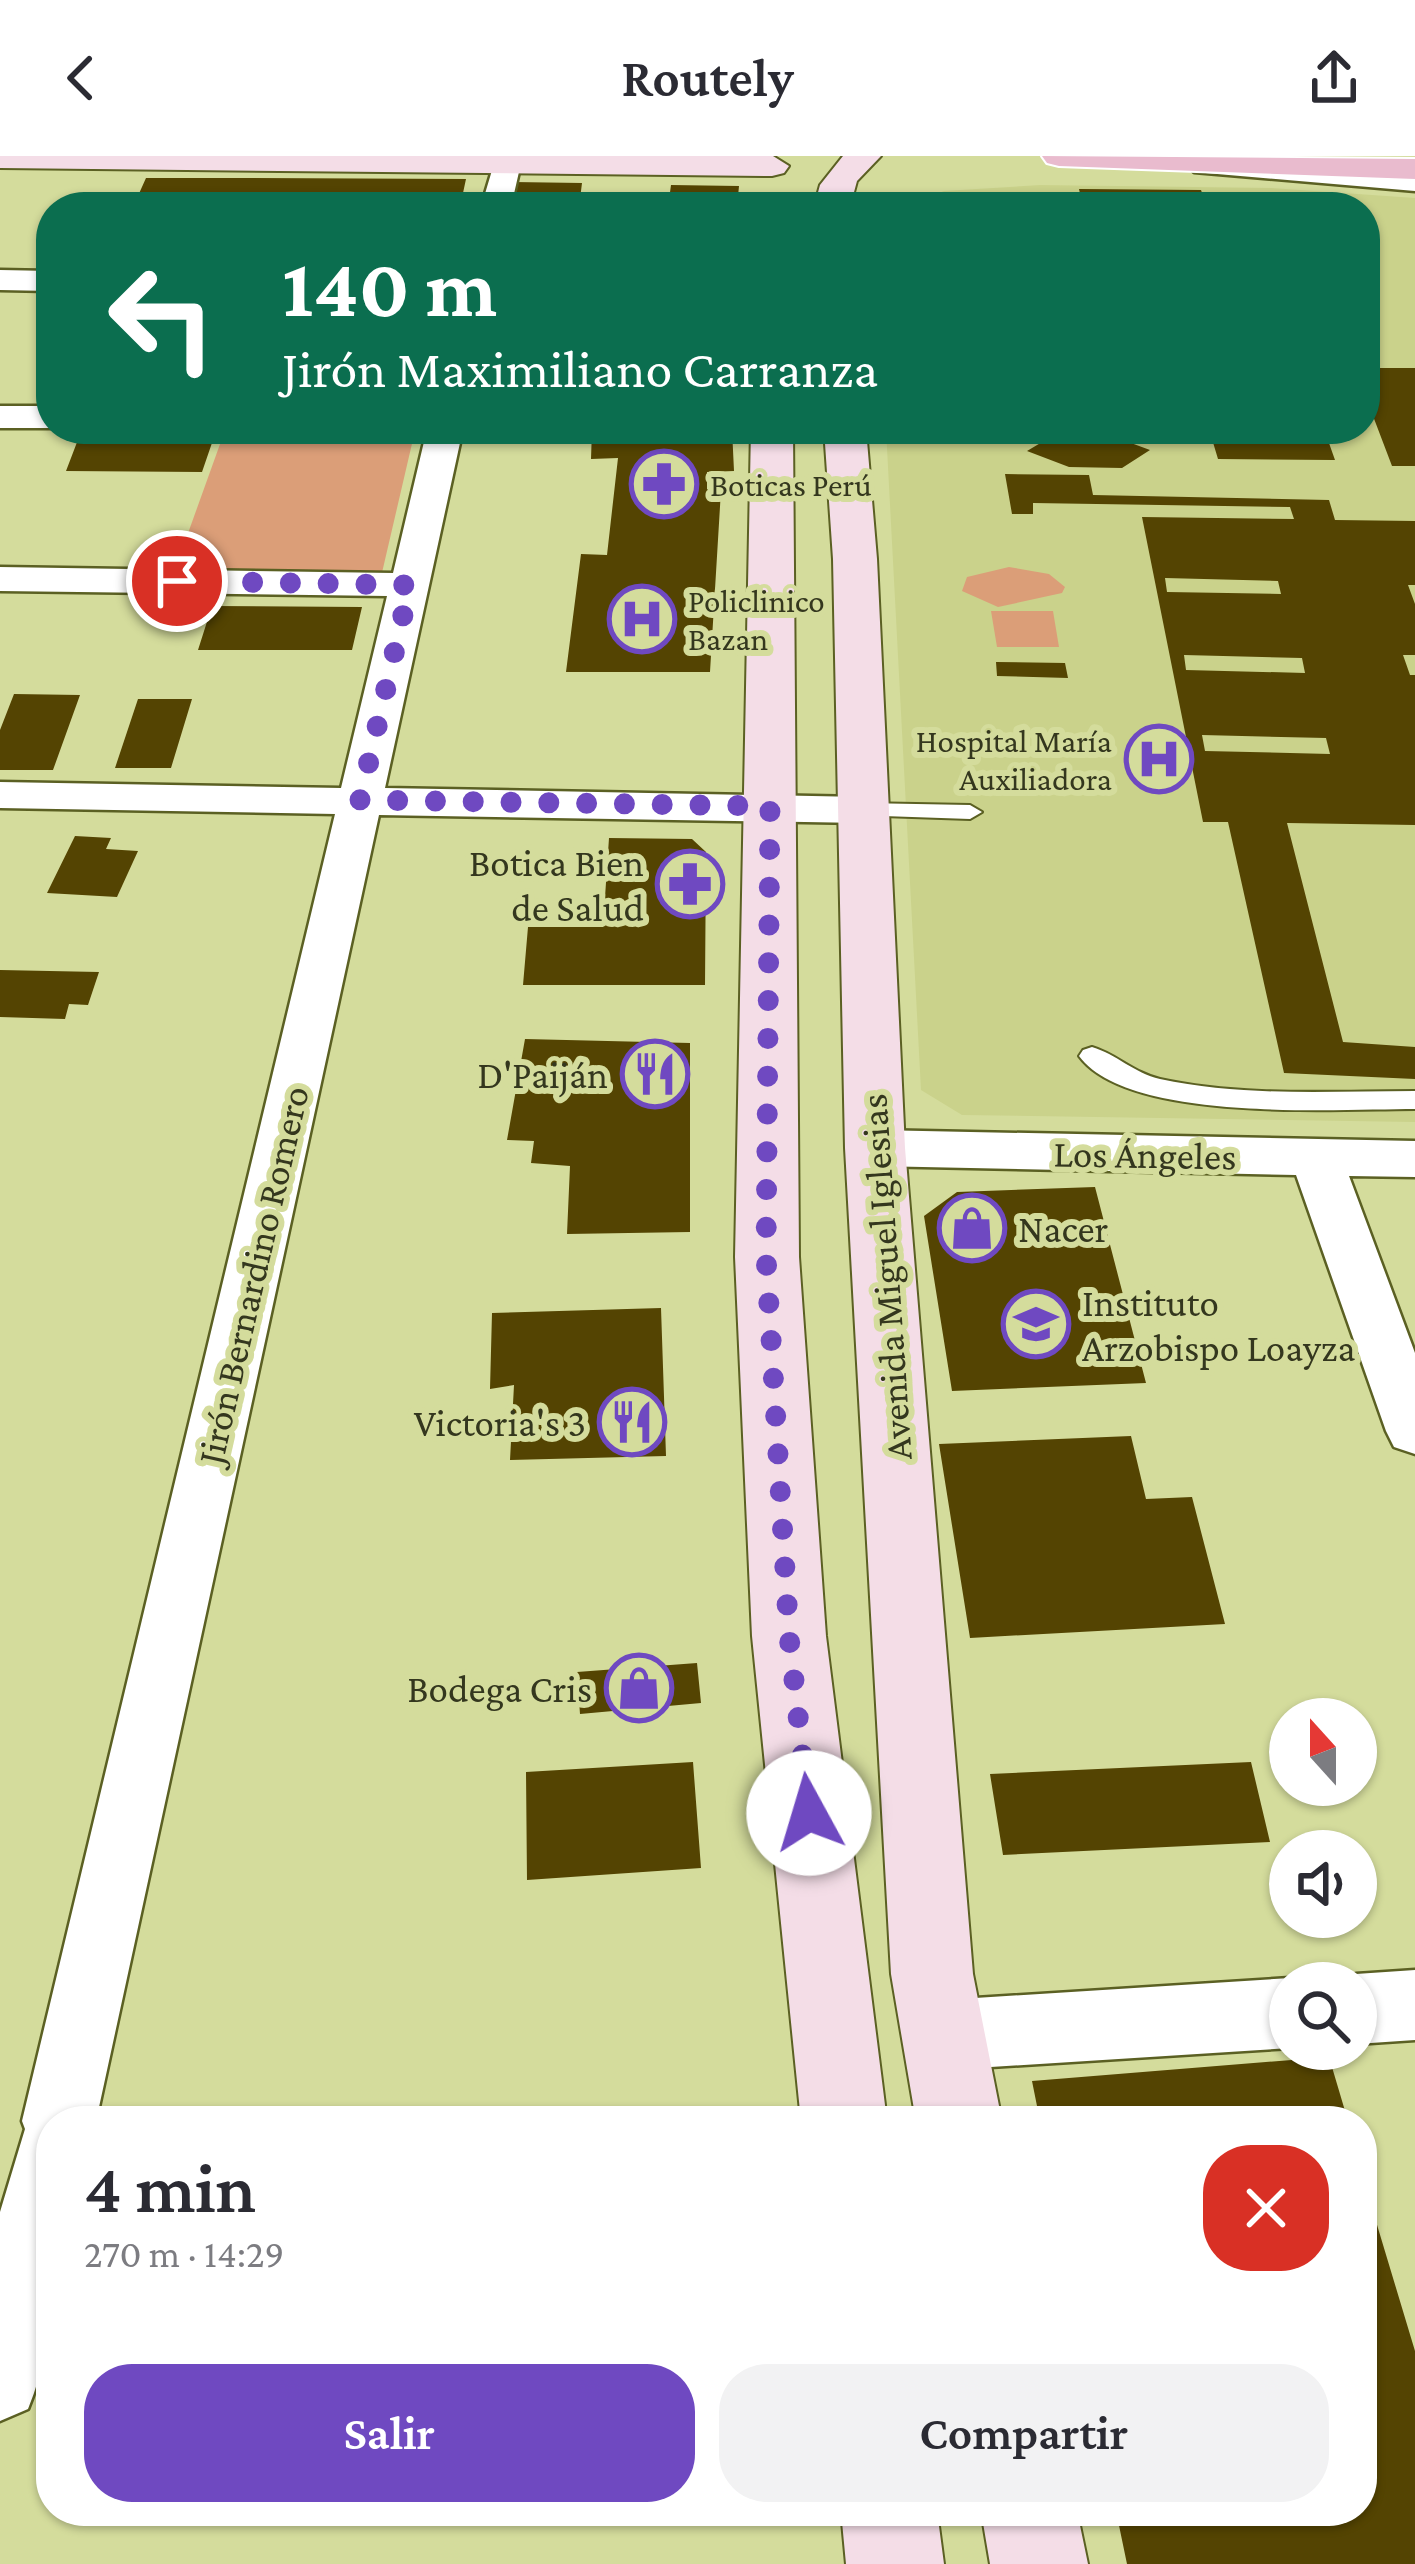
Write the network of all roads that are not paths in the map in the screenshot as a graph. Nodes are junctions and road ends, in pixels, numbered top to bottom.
1 (864, 156) edge
2 (1072, 157) edge
3 (0, 158) edge
4 (770, 161) edge
5 (506, 163) junction
6 (1176, 163) junction
7 (1415, 169) edge
8 (1415, 182) edge
9 (499, 192) edge
10 (771, 192) edge
11 (834, 192) edge
12 (0, 280) edge
13 (36, 280) edge
14 (0, 417) edge
15 (36, 418) edge
16 (442, 444) edge
17 (772, 444) edge
18 (846, 444) edge
19 (771, 559) junction
20 (855, 559) junction
21 (0, 579) edge
22 (410, 585) junction
23 (0, 795) edge
24 (360, 800) junction
25 (770, 806) junction
26 (862, 810) junction
27 (970, 812) dead end
28 (1092, 1056) dead end
29 (1415, 1100) edge
30 (875, 1148) junction
31 (1316, 1158) junction
32 (1415, 1160) edge
33 (1415, 1431) edge
34 (1415, 2005) edge
35 (1377, 2008) edge
36 (1269, 2014) edge
37 (944, 2035) junction
38 (62, 2106) edge
39 (842, 2106) edge
40 (956, 2106) edge
41 (36, 2222) edge
42 (0, 2380) edge
43 (891, 2526) edge
44 (1032, 2526) edge
45 (895, 2564) edge
46 (1039, 2564) edge

1 - 11 main road
2 - 6 main road
3 - 5 main road
4 - 5 main road
4 - 10 main road
5 - 9 street
6 - 7 main road
6 - 8 street
12 - 13 street
14 - 15 street
16 - 22 street, Jirón Bernardino Romero
17 - 19 main road
18 - 20 main road, Avenida Miguel Iglesias
19 - 20 main road
19 - 25 main road
20 - 26 main road, Avenida Miguel Iglesias
21 - 22 street
22 - 24 street, Jirón Bernardino Romero
23 - 24 street
24 - 25 street
24 - 38 street, Jirón Bernardino Romero
25 - 26 street
25 - 39 main road
26 - 27 lane
26 - 30 main road, Avenida Miguel Iglesias
28 - 29 lane
30 - 31 street, Los Ángeles
30 - 37 main road, Avenida Miguel Iglesias
31 - 32 street, Los Ángeles
31 - 33 street
34 - 35 street
36 - 37 street
37 - 40 main road, Avenida Miguel Iglesias
41 - 42 street
43 - 45 main road
44 - 46 main road

